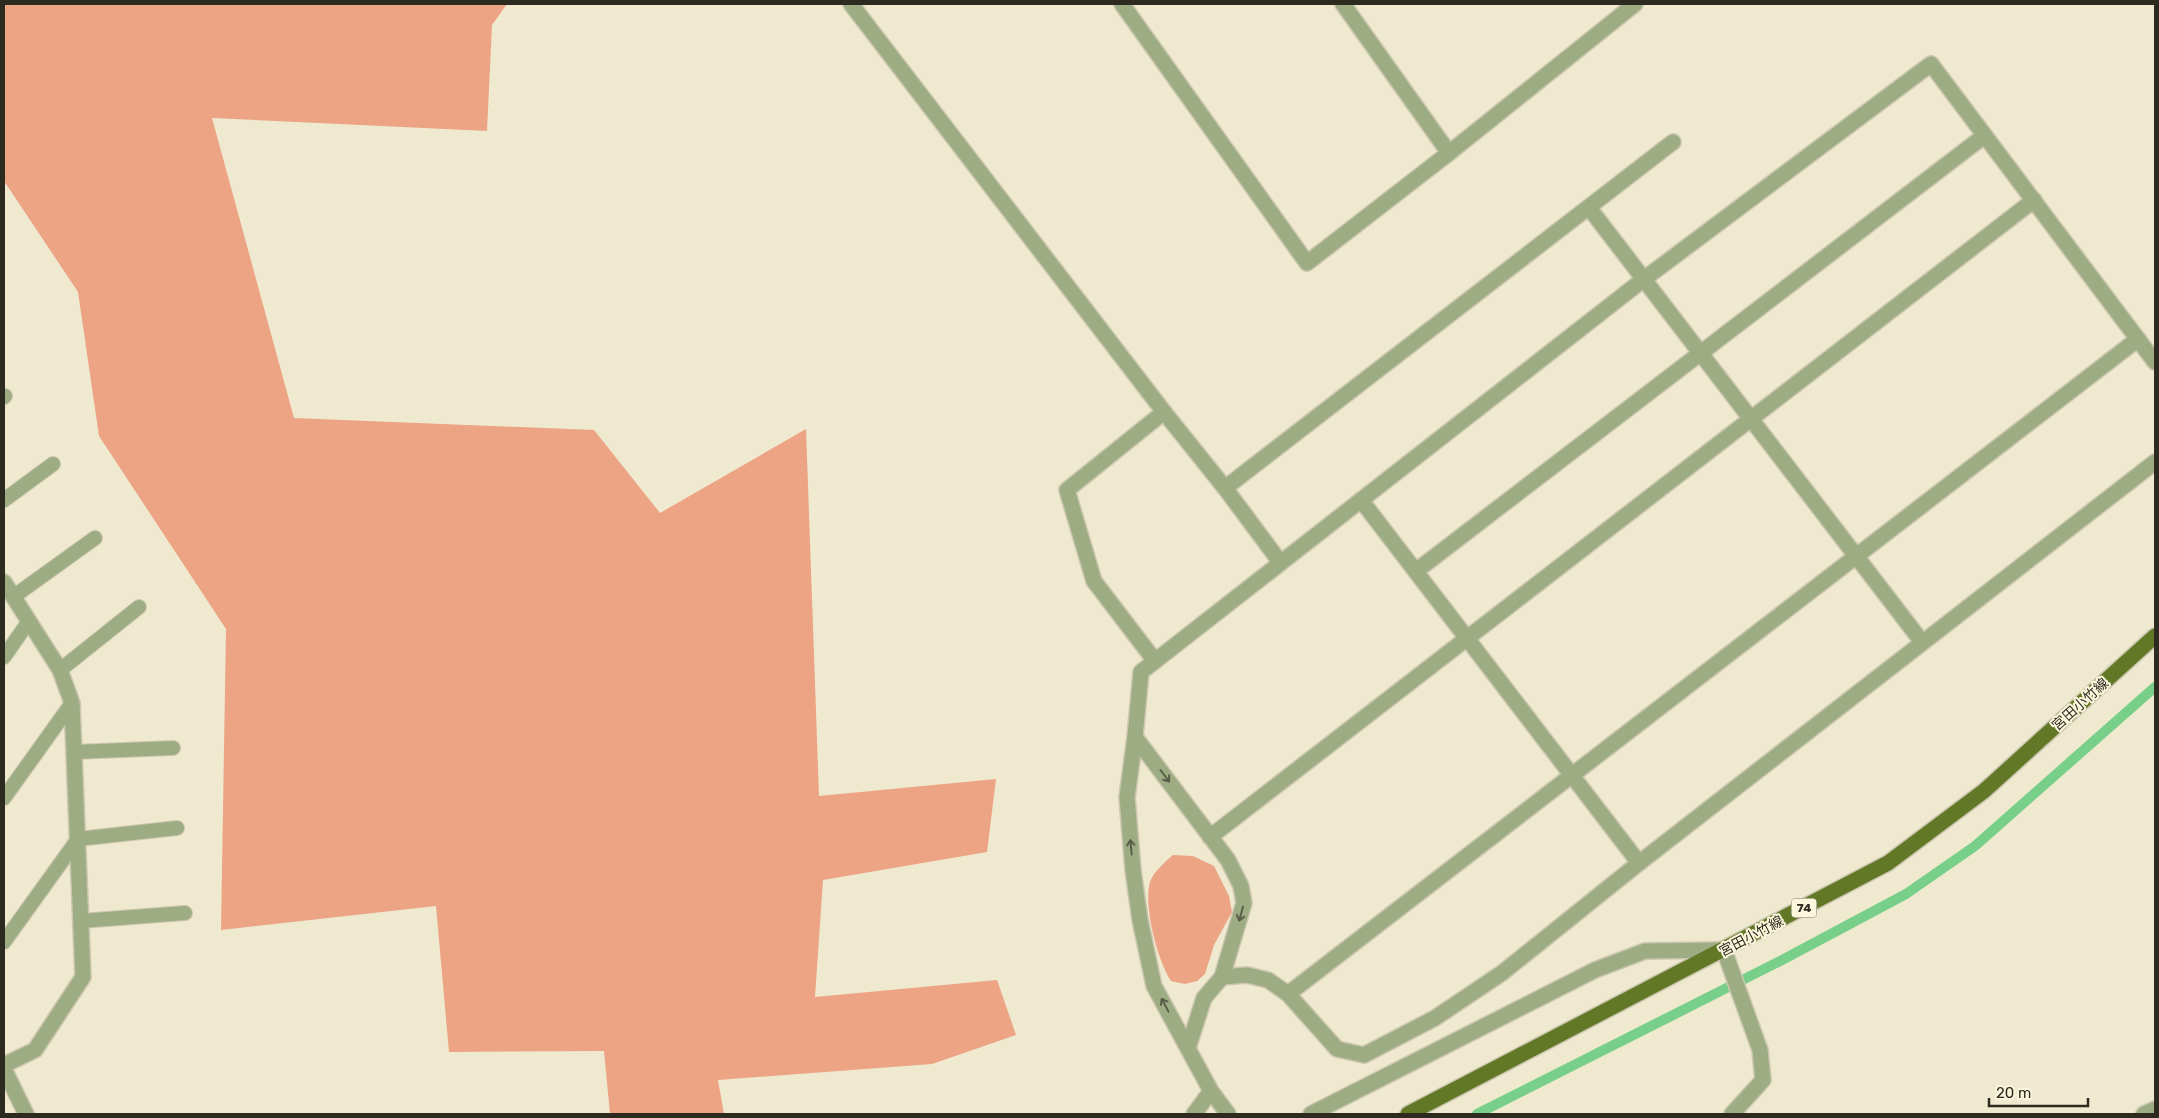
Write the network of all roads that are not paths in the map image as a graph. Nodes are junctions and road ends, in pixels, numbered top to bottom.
1 (851, 4) edge
2 (1122, 4) edge
3 (1343, 4) edge
4 (1635, 4) edge
5 (1984, 136) junction
6 (1673, 142) dead end
7 (1449, 153) junction
8 (2034, 200) junction
9 (1590, 208) junction
10 (1644, 279) junction
11 (2138, 339) junction
12 (1701, 353) junction
13 (2155, 362) edge
14 (1164, 412) junction
15 (1752, 419) junction
16 (2155, 462) edge
17 (53, 464) dead end
18 (1225, 488) junction
19 (4, 500) edge
20 (1361, 500) junction
21 (95, 538) dead end
22 (1857, 556) junction
23 (1280, 562) junction
24 (1416, 570) junction
25 (4, 582) edge
26 (13, 597) junction
27 (138, 607) dead end
28 (29, 621) junction
29 (2155, 636) edge
30 (1468, 638) junction
31 (1922, 642) junction
32 (4, 657) edge
33 (1155, 661) junction
34 (60, 670) junction
35 (72, 703) junction
36 (1135, 737) junction
37 (173, 748) dead end
38 (74, 752) junction
39 (1572, 775) junction
40 (4, 798) edge
41 (177, 828) dead end
42 (1210, 837) junction
43 (78, 838) junction
44 (1639, 863) junction
45 (185, 913) dead end
46 (81, 921) junction
47 (4, 942) edge
48 (1724, 950) junction
49 (1222, 977) junction
50 (1288, 994) junction
51 (1188, 1048) junction
52 (4, 1067) edge
53 (1211, 1091) junction
54 (2155, 1109) edge
55 (26, 1114) edge
56 (1194, 1114) edge
57 (1228, 1114) edge
58 (1311, 1114) edge
59 (1408, 1114) edge
60 (1732, 1114) edge
61 (2144, 1114) edge

1 - 14 street
2 - 7 street
3 - 7 street
4 - 7 street
5 - 8 street
5 - 10 street
5 - 12 street
6 - 9 street
8 - 11 street
8 - 15 street
9 - 10 street
9 - 18 street
10 - 12 street
10 - 20 street
11 - 13 street
11 - 22 street
12 - 15 street
12 - 24 street
14 - 18 street
14 - 33 street
15 - 22 street
15 - 30 street
16 - 31 street
17 - 19 lane
18 - 23 street
20 - 23 street
20 - 24 street
21 - 26 lane
22 - 31 street
22 - 39 street
23 - 33 street
24 - 30 street
25 - 26 street
26 - 28 street
27 - 34 lane
28 - 32 lane
28 - 34 street
29 - 48 main road, 宮田小竹線 / 74
30 - 39 street
30 - 42 street
31 - 44 street
33 - 36 street
34 - 35 street
35 - 38 street
35 - 40 lane
36 -> 42 street
51 -> 36 street
37 - 38 lane
38 - 43 street
39 - 44 street
39 - 50 street
41 - 43 lane
42 -> 49 street
43 - 46 street
43 - 47 lane
44 - 50 street
45 - 46 lane
46 - 52 street
48 - 58 street
48 - 59 main road, 宮田小竹線 / 74
48 - 60 street
49 - 50 street
49 - 51 street
51 - 53 street
52 - 55 street
53 - 56 street
53 - 57 street
54 - 61 street

